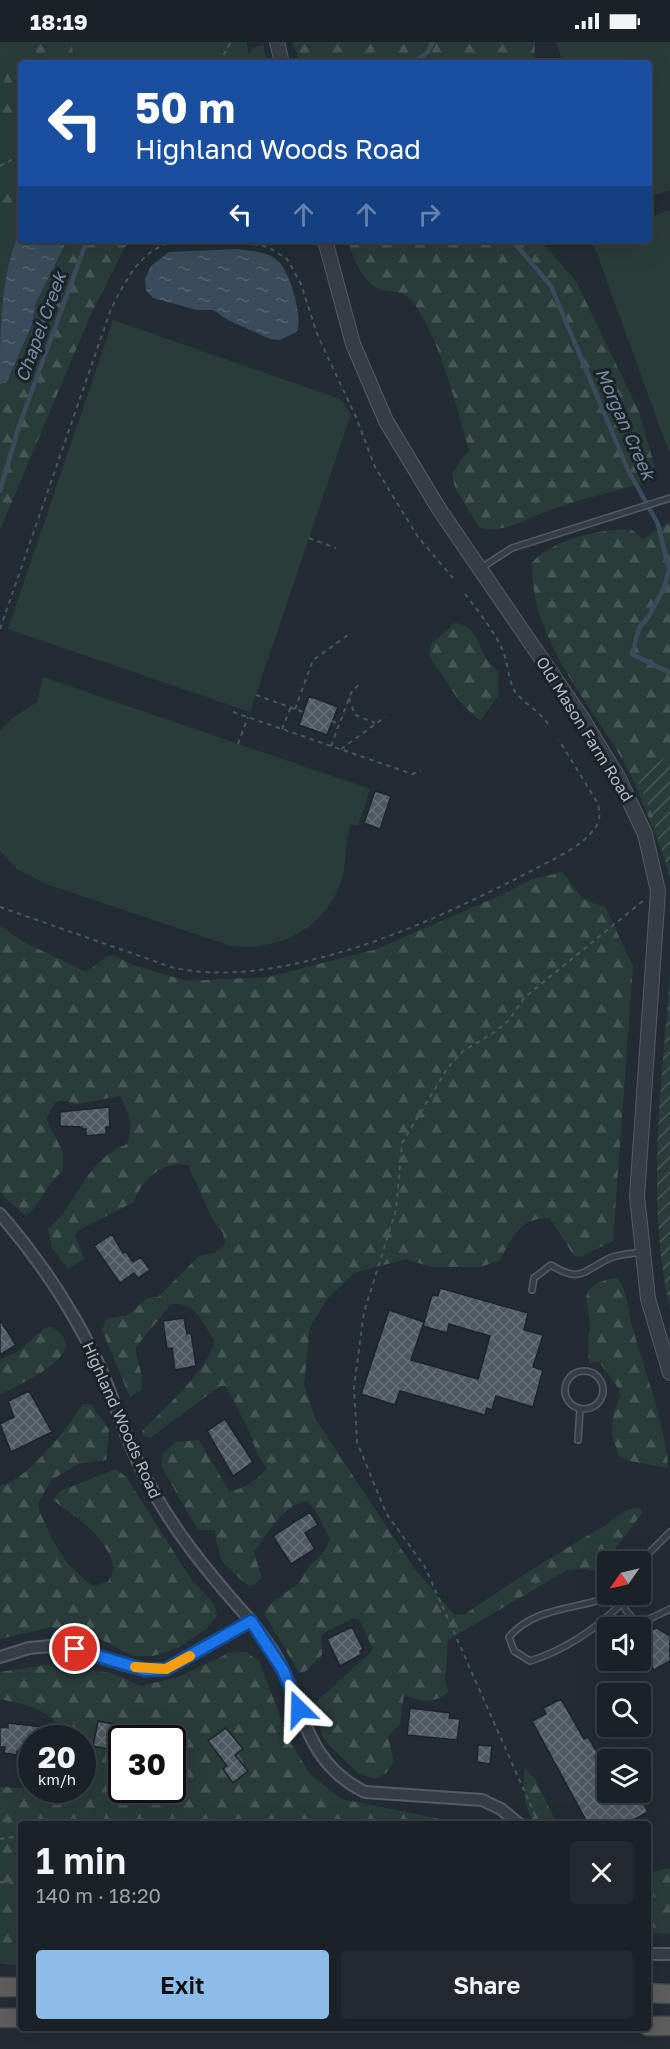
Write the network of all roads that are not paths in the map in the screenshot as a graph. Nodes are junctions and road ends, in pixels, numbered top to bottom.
1 (278, 42) edge
2 (281, 60) edge
3 (326, 243) edge
4 (670, 498) edge
5 (480, 569) junction
6 (0, 1214) edge
7 (643, 1252) junction
8 (532, 1290) dead end
9 (670, 1373) edge
10 (580, 1409) junction
11 (578, 1440) dead end
12 (670, 1532) edge
13 (651, 1551) edge
14 (597, 1602) edge
15 (620, 1605) edge
16 (623, 1605) edge
17 (670, 1609) edge
18 (251, 1621) junction
19 (0, 1657) edge
20 (515, 1821) edge
21 (651, 1954) edge
22 (670, 1954) edge
23 (0, 1987) edge
24 (18, 1987) edge
25 (651, 1993) edge
26 (670, 1994) edge
27 (0, 2018) edge
28 (18, 2018) edge
29 (651, 2026) edge
30 (670, 2026) edge

1 - 2 street
3 - 5 street, Old Mason Farm Road
4 - 5 lane
5 - 7 street, Old Mason Farm Road
6 - 18 street, Highland Woods Road
7 - 8 lane
7 - 9 street, Old Mason Farm Road
10 - 10 lane
10 - 11 lane
12 - 13 lane
14 - 15 lane
16 - 17 lane
18 - 19 street
18 - 20 street, Highland Woods Road
21 - 22 street
23 - 24 highway
25 - 26 highway
27 - 28 highway
29 - 30 highway

